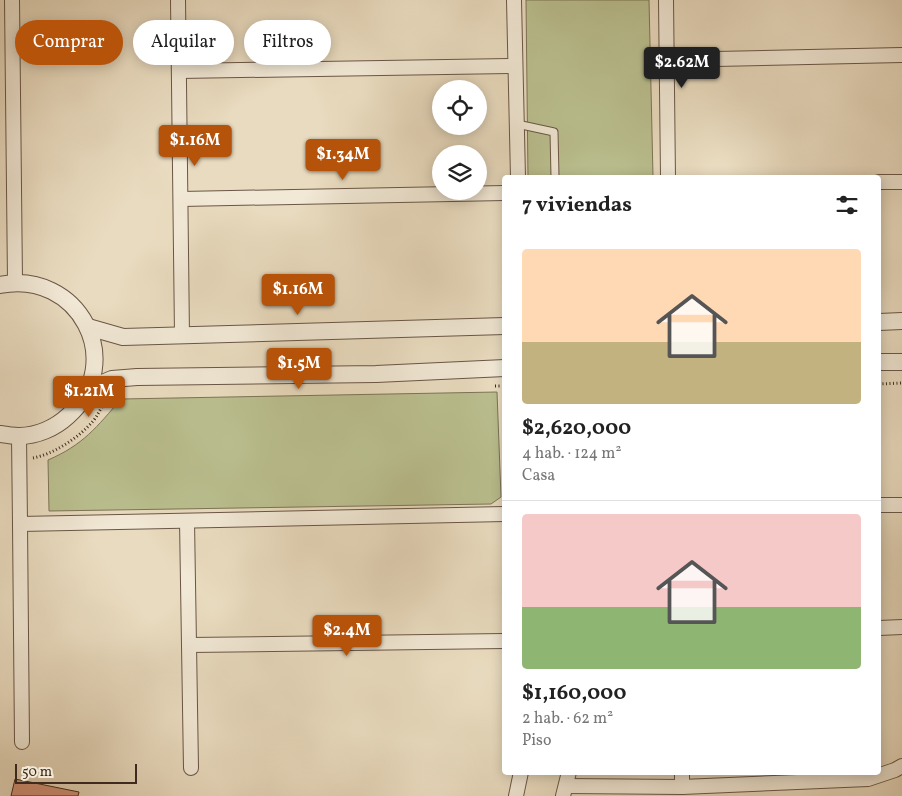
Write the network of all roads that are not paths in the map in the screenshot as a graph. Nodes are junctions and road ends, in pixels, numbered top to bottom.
1 (12, 0) edge
2 (178, 0) edge
3 (514, 0) edge
4 (666, 0) edge
5 (902, 55) edge
6 (667, 60) junction
7 (515, 66) junction
8 (179, 71) junction
9 (517, 124) junction
10 (518, 175) edge
11 (555, 175) edge
12 (668, 175) edge
13 (881, 182) edge
14 (902, 182) edge
15 (502, 193) edge
16 (181, 198) junction
17 (7, 284) edge
18 (902, 321) edge
19 (881, 322) edge
20 (502, 326) edge
21 (88, 327) junction
22 (182, 335) junction
23 (881, 362) edge
24 (902, 362) edge
25 (502, 368) edge
26 (88, 389) junction
27 (0, 434) edge
28 (19, 436) junction
29 (881, 505) edge
30 (902, 505) edge
31 (502, 514) edge
32 (188, 521) junction
33 (20, 524) junction
34 (902, 627) edge
35 (881, 628) edge
36 (502, 641) edge
37 (189, 645) junction
38 (22, 742) dead end
39 (902, 766) edge
40 (190, 768) dead end
41 (520, 775) edge
42 (568, 775) edge
43 (682, 775) edge
44 (880, 775) edge
45 (881, 775) edge
46 (682, 787) junction
47 (564, 791) edge
48 (516, 796) edge

1 - 17 street
2 - 8 street
3 - 7 street
4 - 6 street
5 - 6 street
6 - 12 street
7 - 8 street
7 - 9 street
8 - 16 street
9 - 10 street
9 - 11 lane
13 - 14 street
15 - 16 street
16 - 22 street
17 - 21 street
18 - 19 street
20 - 22 street
21 - 22 street
21 - 26 street
23 - 24 street
25 - 26 street
26 - 28 street
27 - 28 street
28 - 33 street
29 - 30 street
31 - 32 street
32 - 33 street
32 - 37 street
33 - 38 street
34 - 35 street
36 - 37 street
37 - 40 street
39 - 45 street
41 - 48 street
42 - 47 street
43 - 46 street
44 - 46 street
46 - 47 street

